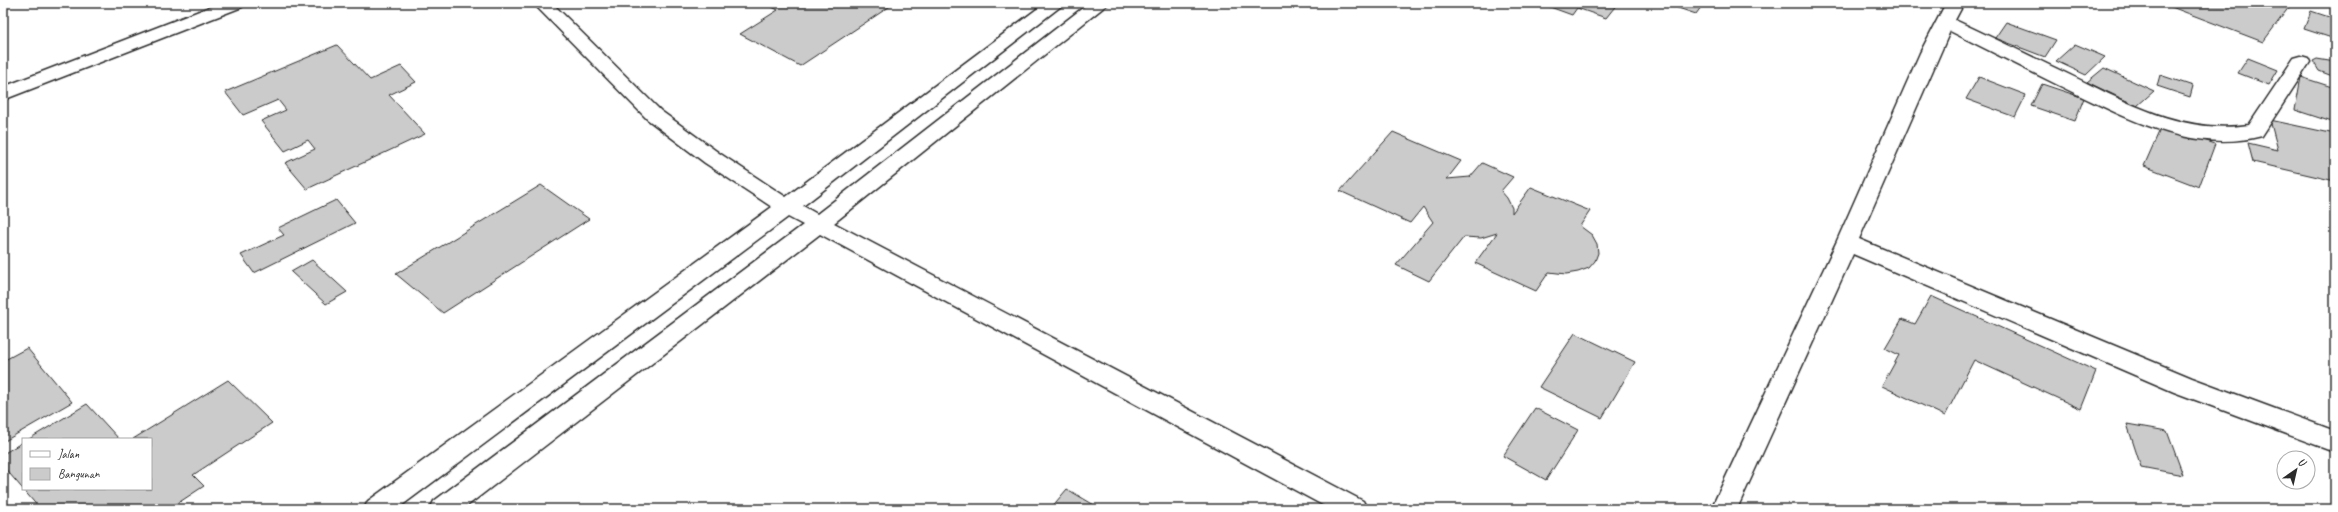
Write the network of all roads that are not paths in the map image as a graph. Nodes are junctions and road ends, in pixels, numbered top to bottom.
1 (236, 3) edge
2 (542, 3) edge
3 (1056, 3) edge
4 (1100, 3) edge
5 (1949, 12) edge
6 (2301, 62) dead end
7 (3, 94) edge
8 (787, 207) junction
9 (818, 224) junction
10 (1847, 243) junction
11 (2335, 442) edge
12 (377, 509) edge
13 (443, 509) edge
14 (1354, 509) edge
15 (1724, 509) edge

1 - 7 street
2 - 8 street
3 - 8 street
4 - 9 street
5 - 6 street
5 - 10 street
8 - 9 street
8 - 12 street
9 - 13 street
9 - 14 street
10 - 11 street
10 - 15 street

